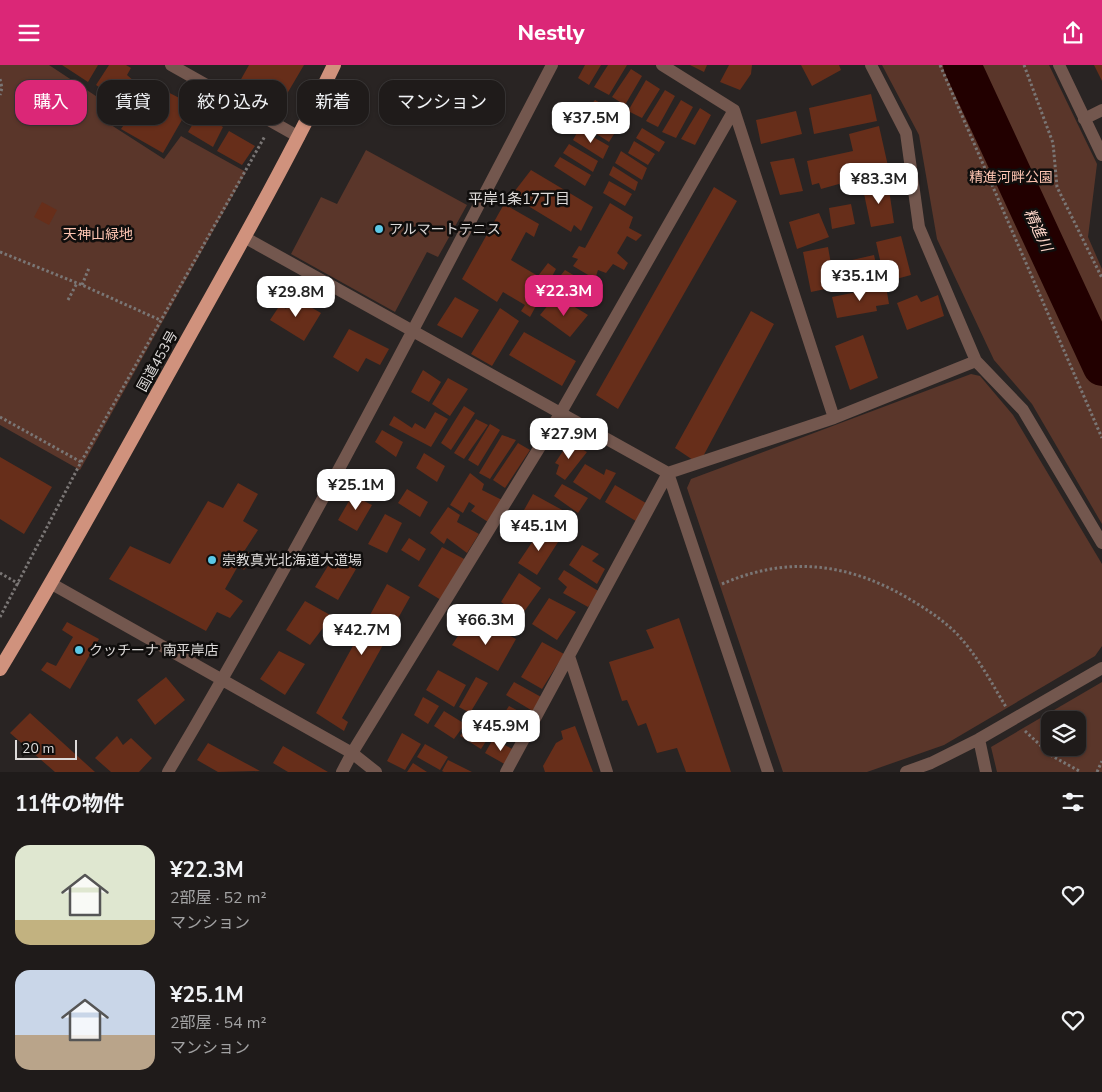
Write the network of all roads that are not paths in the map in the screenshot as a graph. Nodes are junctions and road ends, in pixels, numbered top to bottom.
1 (171, 65) edge
2 (334, 65) edge
3 (552, 65) edge
4 (662, 65) edge
5 (871, 65) edge
6 (1058, 65) edge
7 (734, 110) junction
8 (1102, 110) edge
9 (1084, 119) junction
10 (299, 137) junction
11 (1102, 155) edge
12 (244, 237) junction
13 (412, 332) junction
14 (976, 361) junction
15 (560, 414) junction
16 (834, 418) junction
17 (668, 473) junction
18 (1102, 543) edge
19 (52, 584) junction
20 (569, 656) junction
21 (1102, 668) edge
22 (0, 669) edge
23 (223, 679) junction
24 (979, 739) junction
25 (352, 753) junction
26 (168, 772) edge
27 (342, 772) edge
28 (376, 772) edge
29 (506, 772) edge
30 (607, 772) edge
31 (768, 772) edge
32 (906, 772) edge
33 (986, 772) edge

1 - 10 street
2 - 10 highway, 国道453号
3 - 13 street
4 - 7 street
5 - 14 street
6 - 9 street
7 - 15 street
7 - 16 street
8 - 9 street
9 - 11 street
10 - 12 highway, 国道453号
12 - 13 street
12 - 19 highway, 国道453号
13 - 15 street
13 - 23 street
14 - 16 street
14 - 18 street
15 - 17 street
15 - 25 street
16 - 17 street
17 - 20 street
17 - 31 street
19 - 22 highway, 国道453号
19 - 23 street
20 - 29 street
20 - 30 street
21 - 24 street
23 - 25 street
23 - 26 street
24 - 32 street
24 - 33 street
25 - 27 street
25 - 28 street

